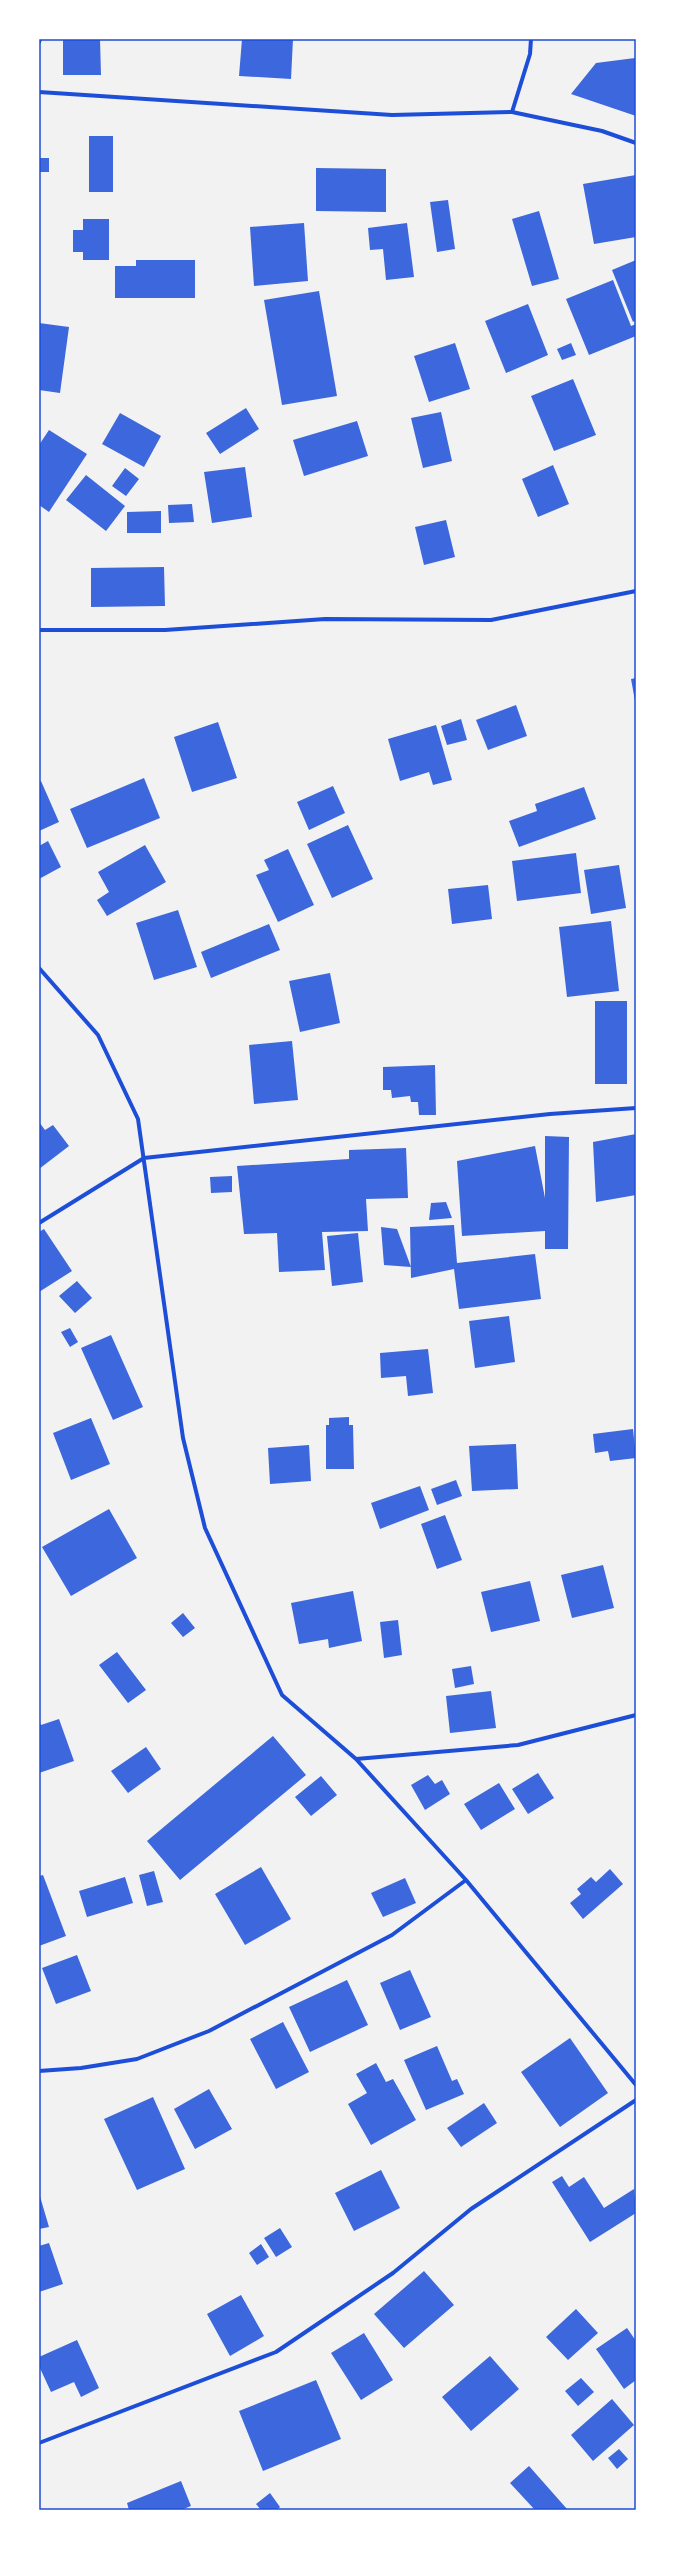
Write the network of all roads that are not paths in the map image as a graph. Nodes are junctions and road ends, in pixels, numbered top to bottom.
1 (40, 39) edge
2 (531, 39) edge
3 (39, 42) edge
4 (39, 92) edge
5 (512, 112) junction
6 (636, 142) edge
7 (636, 591) edge
8 (39, 630) edge
9 (39, 968) edge
10 (636, 1108) edge
11 (144, 1158) junction
12 (39, 1223) edge
13 (636, 1715) edge
14 (356, 1759) junction
15 (466, 1880) junction
16 (39, 2071) edge
17 (636, 2085) edge
18 (636, 2100) edge
19 (39, 2443) edge

1 - 3 street
2 - 5 street
4 - 5 street
5 - 6 street
7 - 8 street
9 - 11 street
10 - 11 street
11 - 12 street
11 - 14 street
13 - 14 street
14 - 15 street
15 - 16 street
15 - 17 street
18 - 19 street

